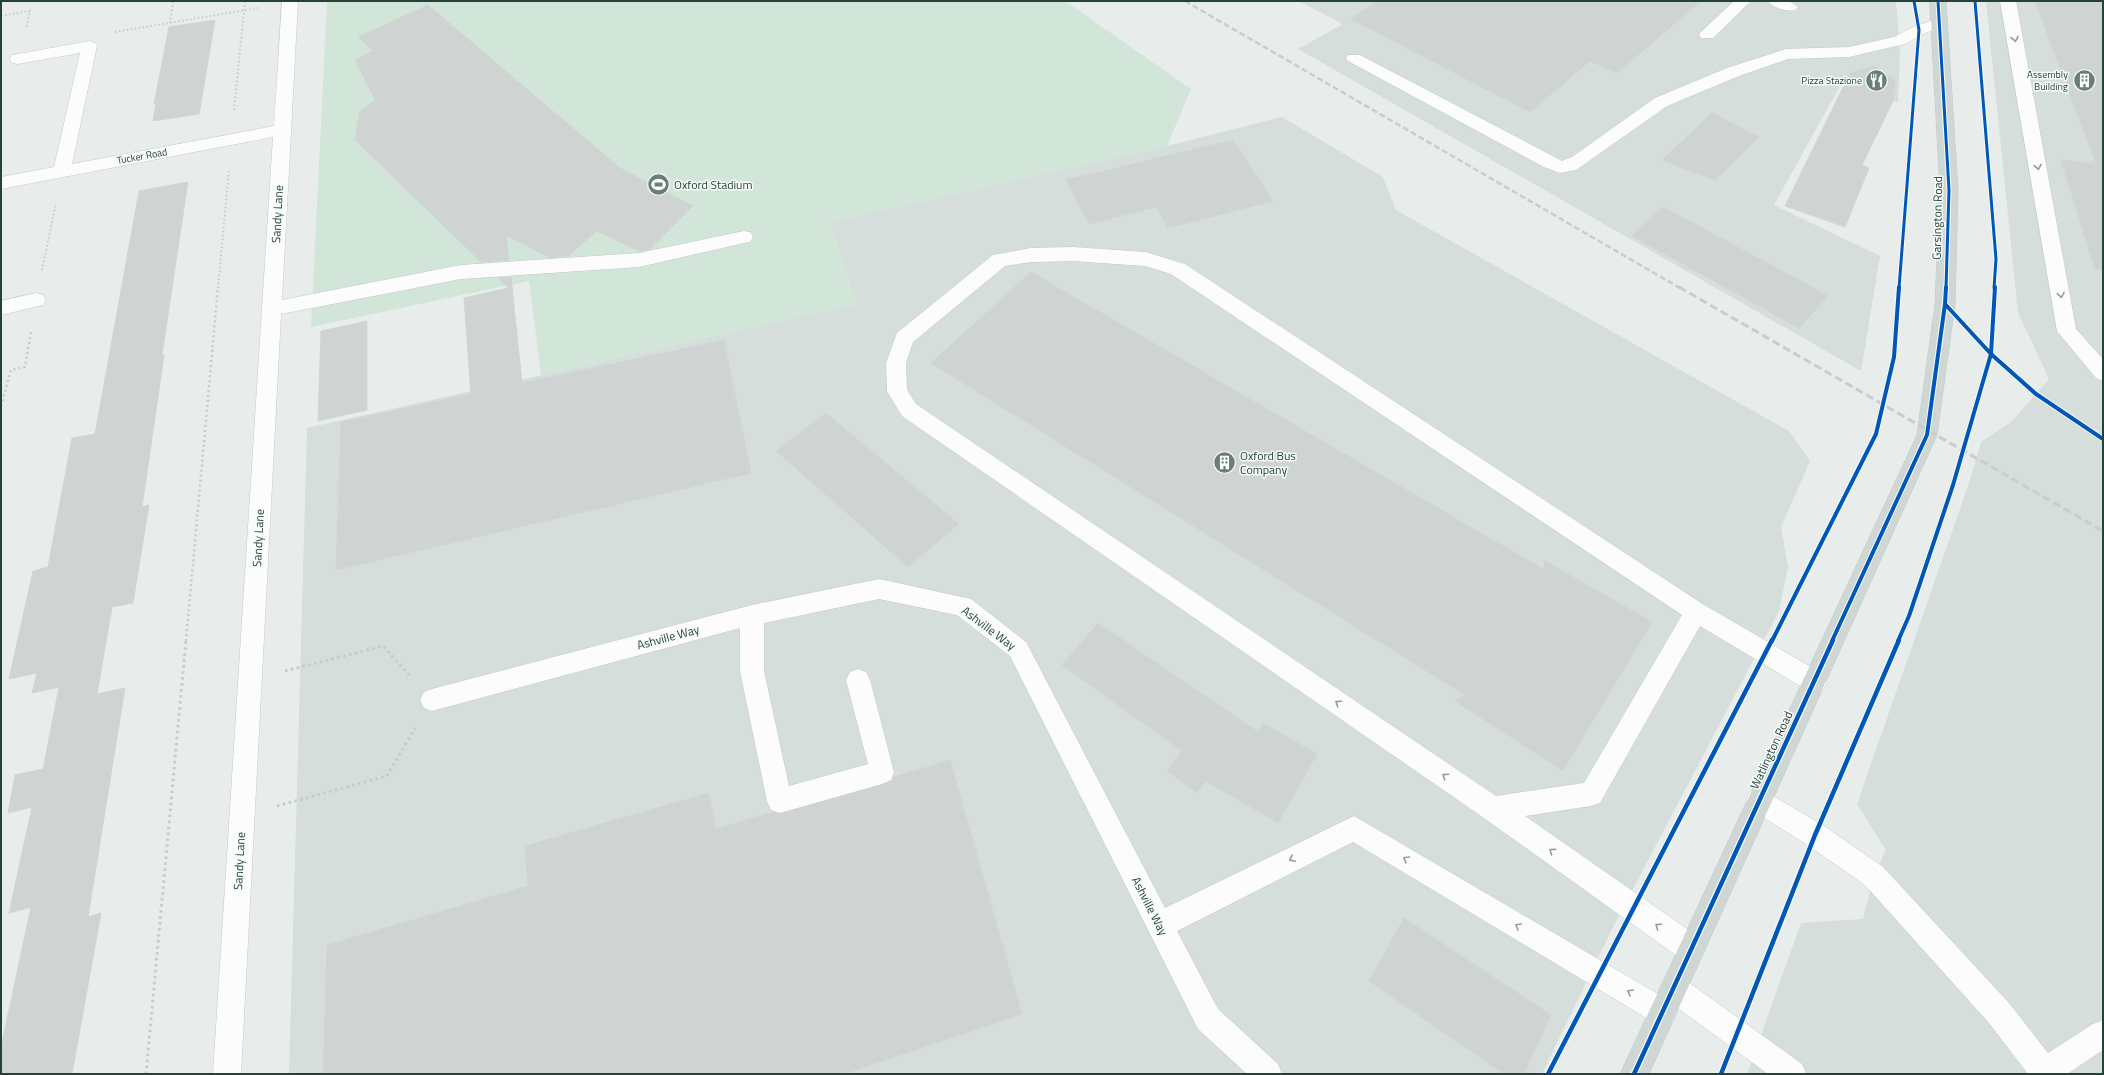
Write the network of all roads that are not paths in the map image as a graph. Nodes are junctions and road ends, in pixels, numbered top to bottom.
1 (1743, 1) edge
2 (1776, 1) edge
3 (1938, 1) edge
4 (2008, 1) edge
5 (290, 2) edge
6 (1790, 7) dead end
7 (1939, 23) junction
8 (1707, 35) dead end
9 (18, 58) road end
10 (1354, 58) dead end
11 (282, 130) junction
12 (62, 171) junction
13 (1, 182) edge
14 (744, 237) dead end
15 (36, 300) road end
16 (1, 308) edge
17 (272, 309) junction
18 (2103, 373) edge
19 (1927, 435) joint
20 (1696, 612) junction
21 (752, 615) junction
22 (858, 680) dead end
23 (1815, 682) junction
24 (432, 700) road end
25 (1759, 800) junction
26 (1493, 809) junction
27 (1160, 925) junction
28 (1690, 948) junction
29 (1668, 1000) junction
30 (2103, 1034) edge
31 (1766, 1066) edge
32 (2045, 1073) edge
33 (227, 1074) edge
34 (1268, 1074) edge
35 (1634, 1074) edge
36 (1792, 1074) edge

1 - 8 street
2 - 6 street
3 - 7 main road, Garsington Road
4 -> 18 street
5 - 11 street, Sandy Lane
7 - 10 street
7 - 19 main road, Garsington Road
9 - 12 street
11 - 12 street, Tucker Road
11 - 17 street, Sandy Lane
12 - 13 street, Tucker Road
14 - 17 street
15 - 16 street
17 - 33 street, Sandy Lane
19 - 23 main road, Watlington Road
20 - 23 street
20 - 26 street
26 -> 20 street
21 - 22 street
21 - 24 street, Ashville Way
21 - 27 street, Ashville Way
23 - 25 main road, Watlington Road
25 - 28 main road, Watlington Road
25 - 32 street
28 -> 26 street
29 -> 27 street
27 - 34 street, Ashville Way
28 - 29 main road, Watlington Road
29 - 31 street
29 - 35 main road, Watlington Road
30 - 32 street
31 - 36 street

